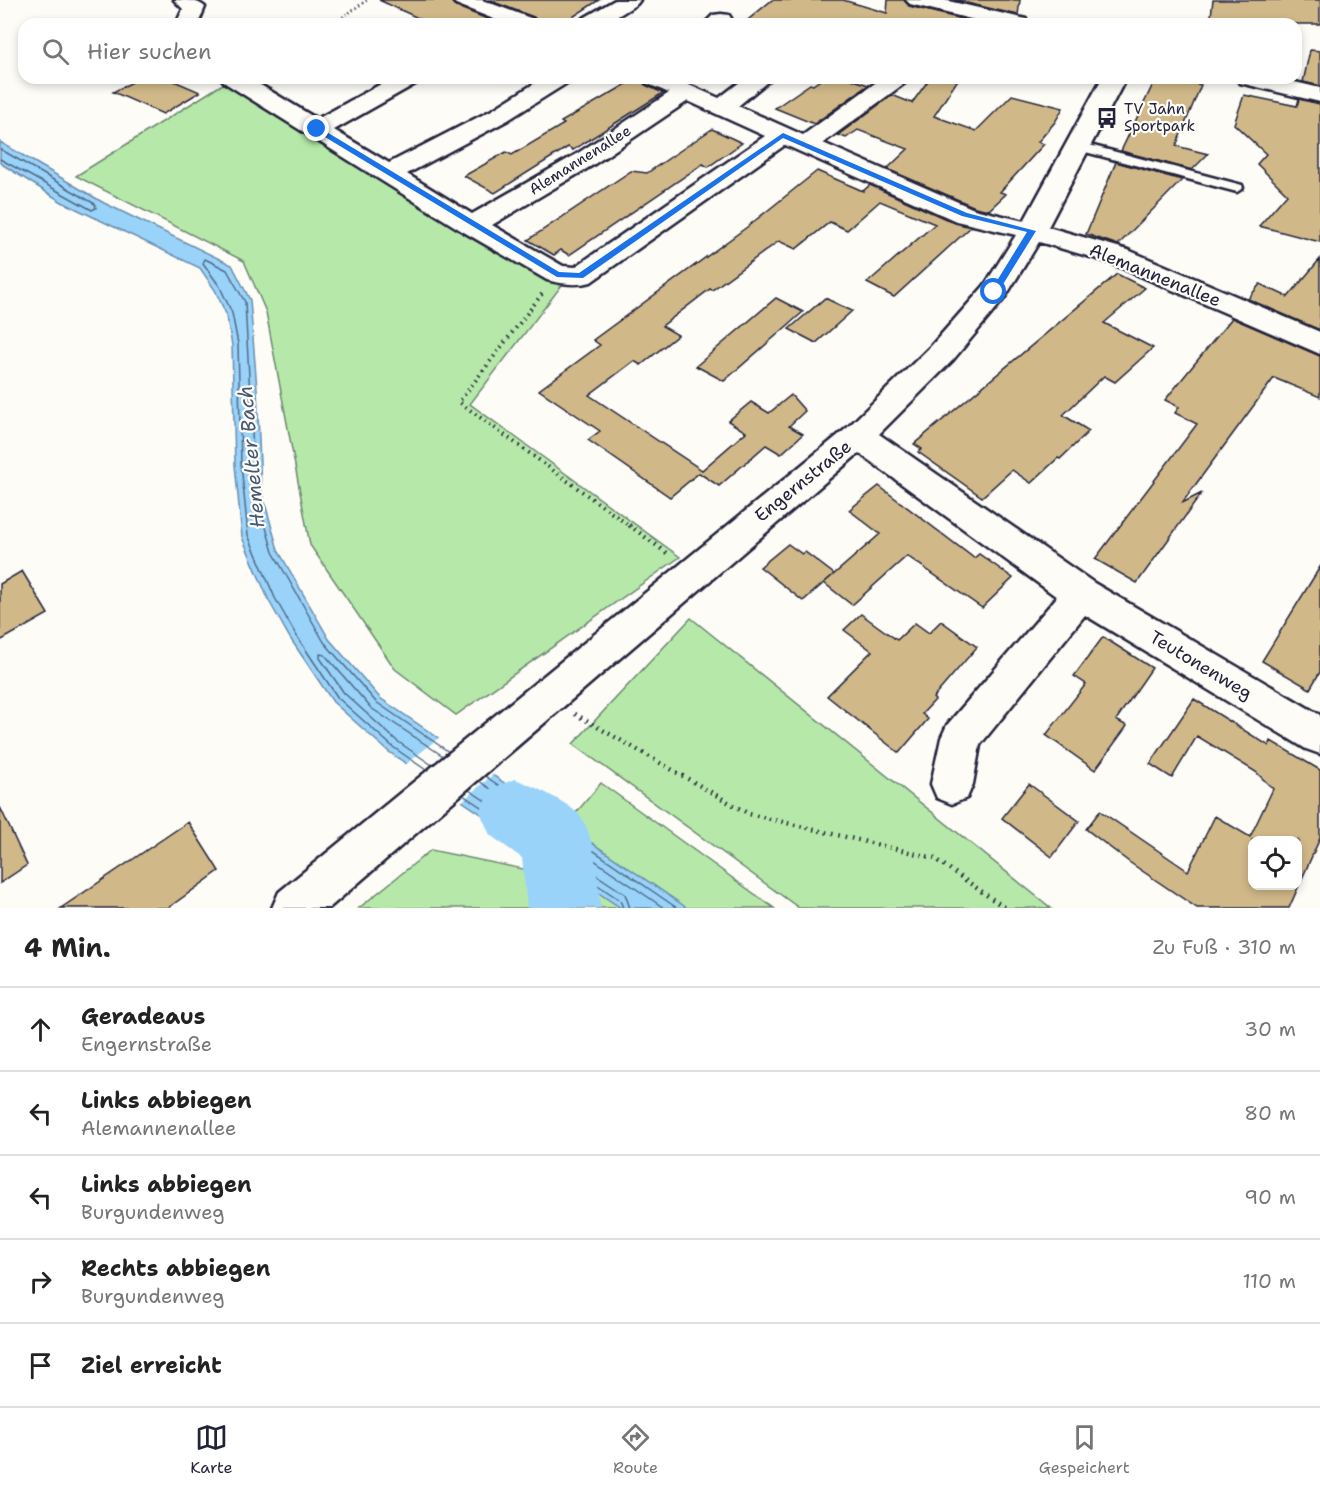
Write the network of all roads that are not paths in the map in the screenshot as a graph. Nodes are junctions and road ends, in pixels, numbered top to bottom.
1 (463, 0) edge
2 (630, 0) edge
3 (917, 0) edge
4 (512, 16) edge
5 (600, 18) edge
6 (968, 18) edge
7 (242, 84) edge
8 (398, 84) edge
9 (549, 84) edge
10 (668, 84) edge
11 (752, 84) edge
12 (887, 84) edge
13 (1111, 84) edge
14 (1273, 84) edge
15 (686, 92) junction
16 (1320, 95) edge
17 (721, 108) junction
18 (317, 129) junction
19 (794, 140) junction
20 (1078, 146) junction
21 (390, 174) junction
22 (1237, 188) dead end
23 (472, 225) junction
24 (1032, 231) junction
25 (1320, 344) edge
26 (858, 436) junction
27 (1082, 594) junction
28 (1320, 736) edge
29 (952, 784) dead end
30 (294, 908) edge

1 - 4 street
2 - 5 street
3 - 6 street
7 - 18 street
8 - 18 street
9 - 21 street
10 - 15 street, Alemannenallee
11 - 17 street
12 - 19 street
13 - 20 street, Engernstraße
14 - 16 street
15 - 17 street, Alemannenallee
15 - 23 street, Alemannenallee
17 - 19 street, Alemannenallee
18 - 21 street
19 - 23 street
19 - 24 street, Alemannenallee
20 - 22 lane
20 - 24 street, Engernstraße
21 - 23 street
24 - 25 street, Alemannenallee
24 - 26 street, Engernstraße
26 - 27 street, Teutonenweg
26 - 30 street, Engernstraße
27 - 28 street, Teutonenweg
27 - 29 street

